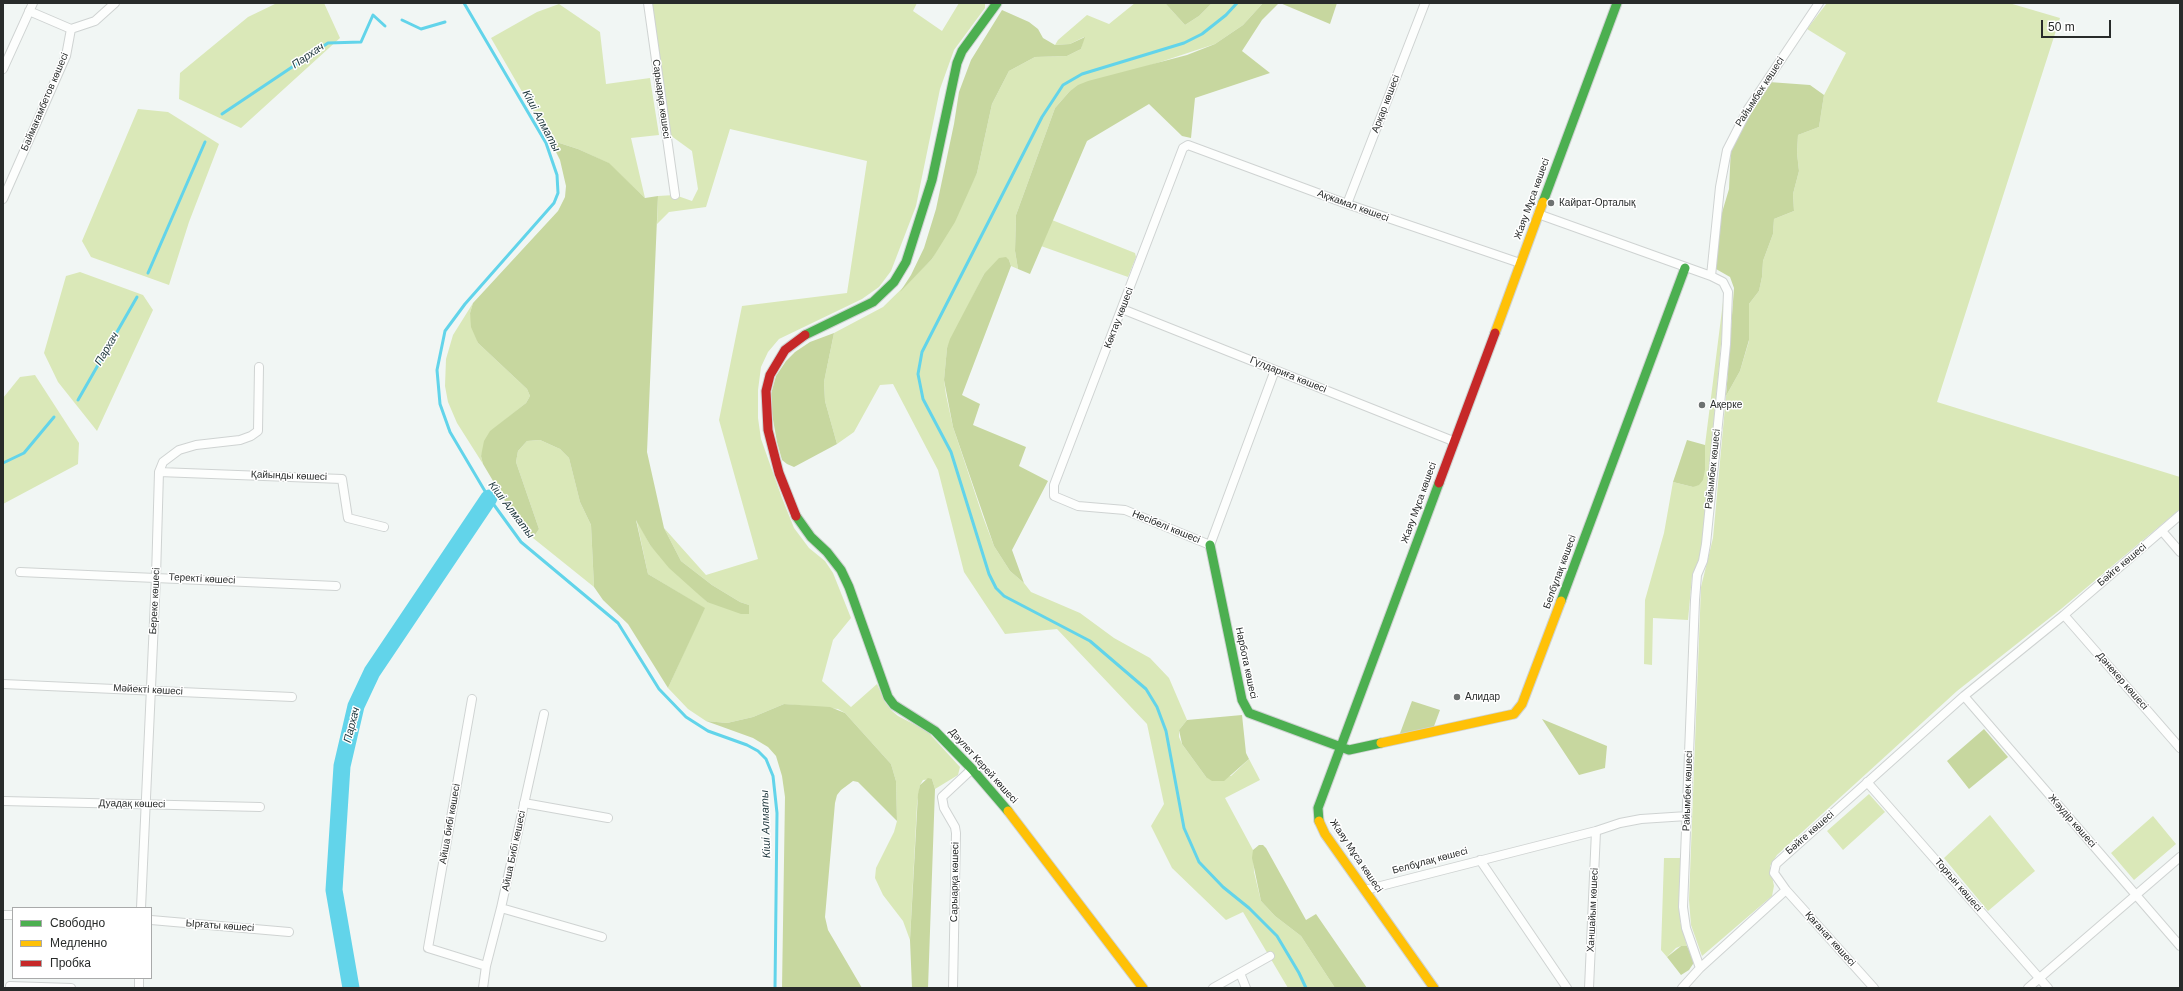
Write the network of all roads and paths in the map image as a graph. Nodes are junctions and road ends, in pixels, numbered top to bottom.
1 (32, 3) edge
2 (115, 3) edge
3 (648, 3) edge
4 (997, 3) edge
5 (1425, 3) edge
6 (1617, 3) edge
7 (1819, 3) edge
8 (29, 11) junction
9 (71, 29) junction
10 (3, 69) edge
11 (1188, 146) joint
12 (675, 195) dead end
13 (3, 199) edge
14 (1348, 204) junction
15 (1538, 214) junction
16 (1520, 264) junction
17 (1685, 268) junction
18 (1712, 276) junction
19 (1122, 309) junction
20 (259, 367) dead end
21 (1275, 370) junction
22 (1454, 441) junction
23 (158, 472) junction
24 (1053, 493) joint
25 (2180, 514) edge
26 (384, 527) dead end
27 (2162, 531) junction
28 (1210, 545) junction
29 (2180, 552) edge
30 (20, 572) dead end
31 (156, 577) junction
32 (336, 586) dead end
33 (2064, 615) junction
34 (3, 684) edge
35 (150, 691) junction
36 (1964, 696) junction
37 (292, 697) dead end
38 (472, 700) dead end
39 (544, 714) dead end
40 (1340, 747) junction
41 (2180, 748) edge
42 (972, 769) junction
43 (1867, 782) junction
44 (3, 801) edge
45 (524, 803) junction
46 (144, 804) junction
47 (260, 807) dead end
48 (1687, 816) junction
49 (608, 818) dead end
50 (1596, 831) junction
51 (2180, 857) edge
52 (1480, 860) junction
53 (1365, 890) junction
54 (1786, 890) junction
55 (2137, 895) junction
56 (141, 907) edge
57 (501, 908) junction
58 (152, 920) edge
59 (289, 932) dead end
60 (602, 937) dead end
61 (2180, 946) edge
62 (1270, 956) dead end
63 (486, 966) junction
64 (1700, 968) junction
65 (1240, 973) junction
66 (2040, 978) junction
67 (10, 986) dead end
68 (71, 988) edge
69 (483, 988) edge
70 (953, 988) edge
71 (1143, 988) edge
72 (1213, 988) edge
73 (1246, 988) edge
74 (1434, 988) edge
75 (1567, 988) edge
76 (1589, 988) edge
77 (1682, 988) edge
78 (1874, 988) edge
79 (2028, 988) edge
80 (2048, 988) edge

1 - 8 street
2 - 9 street
3 - 12 street, Сарыарқа көшесі
4 - 42 street, Дәулет Керей көшесі
5 - 14 street, Арқар көшесі
6 - 15 street, Жаяу Мұса көшесі
7 - 18 street, Райымбек көшесі
8 - 9 street
8 - 10 street
9 - 13 street, Баймағамбетов көшесі
11 - 14 street, Ақжамал көшесі
11 - 19 street, Көктау көшесі
14 - 16 street, Ақжамал көшесі
15 - 16 street, Жаяу Мұса көшесі
15 - 17 street
16 - 22 street, Жаяу Мұса көшесі
17 - 18 street
17 - 40 street, Белбұлақ көшесі
18 - 48 street, Райымбек көшесі
19 - 21 street, Гүлдариға көшесі
19 - 24 street, Көктау көшесі
20 - 23 street
21 - 22 street, Гүлдариға көшесі
21 - 28 street
22 - 40 street, Жаяу Мұса көшесі
23 - 26 street, Қайынды көшесі
23 - 31 street, Береке көшесі
24 - 28 street, Несібелі көшесі
25 - 27 street, Бәйге көшесі
27 - 29 street
27 - 33 street, Бәйге көшесі
28 - 40 street, Нарбота көшесі
30 - 31 street, Теректі көшесі
31 - 32 street, Теректі көшесі
31 - 35 street, Береке көшесі
33 - 36 street, Бәйге көшесі
33 - 41 street, Дәнекер көшесі
34 - 35 street, Мәйекті көшесі
35 - 37 street, Мәйекті көшесі
35 - 46 street, Береке көшесі
36 - 43 street, Бәйге көшесі
36 - 55 street, Жәудір көшесі
38 - 63 street, Айша бибі көшесі
39 - 45 street, Айша Бибі көшесі
40 - 53 street, Жаяу Мұса көшесі
42 - 70 street, Сарыарқа көшесі
42 - 71 street, Дәулет Керей көшесі
43 - 54 street, Бәйге көшесі
43 - 66 street, Торғын көшесі
44 - 46 street, Дуадақ көшесі
45 - 49 street
45 - 57 street, Айша Бибі көшесі
46 - 47 street, Дуадақ көшесі
46 - 56 street, Береке көшесі
48 - 50 street, Белбұлақ көшесі
48 - 64 street, Райымбек көшесі
50 - 52 street, Белбұлақ көшесі
50 - 76 street, Ханшайым көшесі
51 - 55 street
52 - 53 street, Белбұлақ көшесі
52 - 75 street
53 - 74 street, Жаяу Мұса көшесі
54 - 64 street
54 - 78 street, Қағанат көшесі
55 - 61 street, Жәудір көшесі
55 - 66 street
57 - 60 street
57 - 63 street, Айша Бибі көшесі
58 - 59 street, Ырғаты көшесі
62 - 65 street
63 - 69 street, Айша Бибі көшесі
64 - 77 street
65 - 72 street
65 - 73 street
66 - 79 street
66 - 80 street, Торғын көшесі
67 - 68 street

